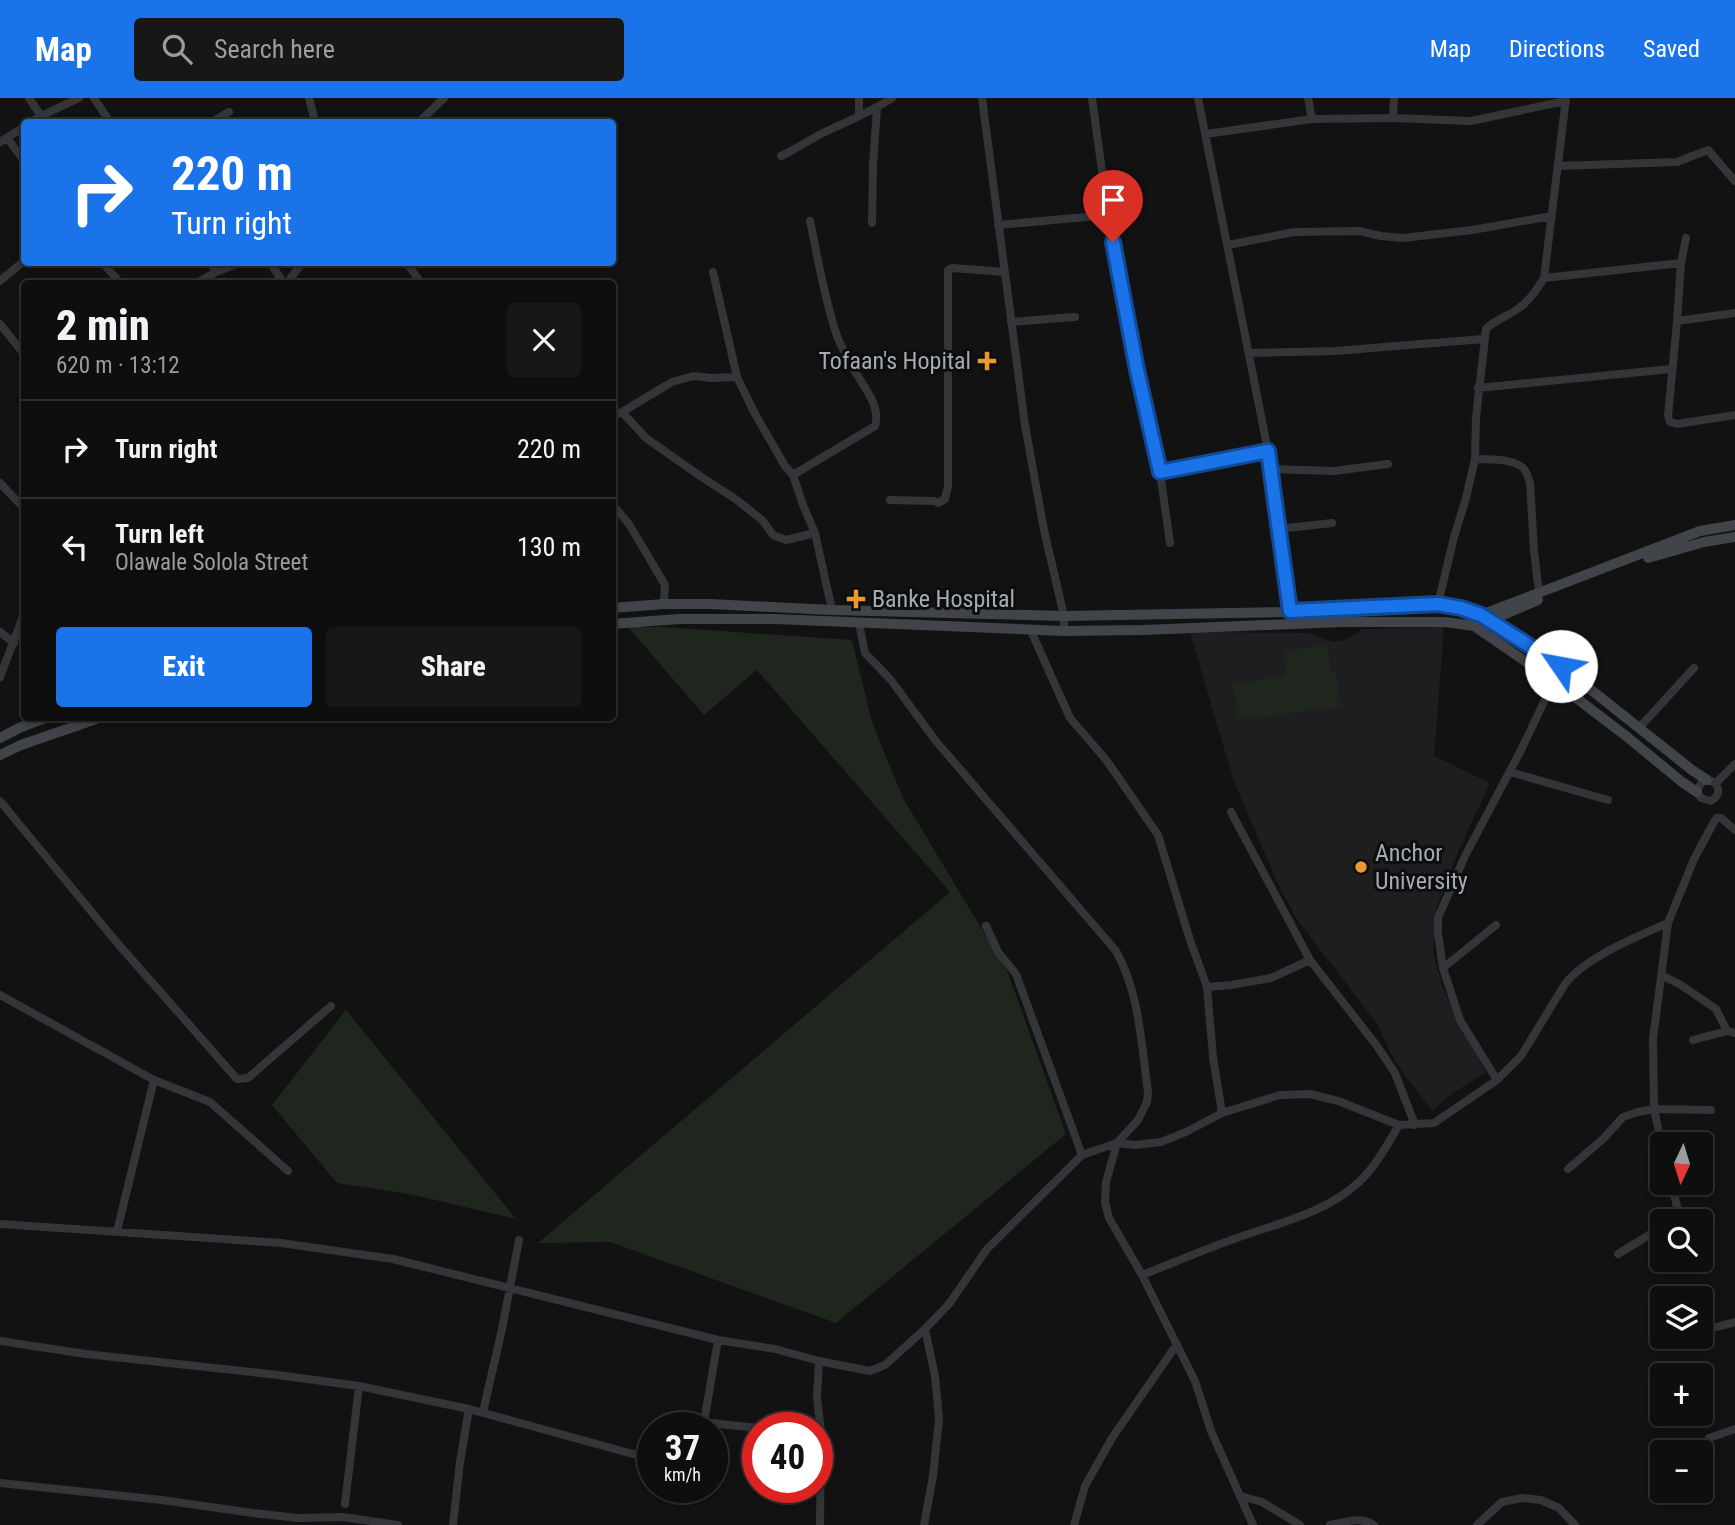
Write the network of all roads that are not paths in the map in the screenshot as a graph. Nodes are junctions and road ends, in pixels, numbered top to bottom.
1 (29, 98) edge
2 (79, 98) edge
3 (94, 98) edge
4 (309, 98) edge
5 (444, 98) edge
6 (859, 98) edge
7 (892, 98) edge
8 (982, 98) edge
9 (1092, 98) edge
10 (1198, 98) edge
11 (1308, 98) edge
12 (1394, 98) edge
13 (1565, 99) edge
14 (877, 108) junction
15 (229, 112) dead end
16 (859, 115) junction
17 (41, 116) junction
18 (1393, 118) junction
19 (36, 119) edge
20 (108, 119) edge
21 (217, 119) edge
22 (314, 119) edge
23 (422, 119) edge
24 (1312, 119) junction
25 (21, 129) edge
26 (1206, 134) junction
27 (4, 141) edge
28 (781, 156) dead end
29 (21, 158) edge
30 (1558, 166) junction
31 (1735, 181) edge
32 (1108, 215) junction
33 (1552, 216) junction
34 (810, 221) dead end
35 (872, 223) dead end
36 (998, 225) junction
37 (1686, 238) dead end
38 (1228, 245) junction
39 (1681, 263) junction
40 (21, 264) edge
41 (105, 266) edge
42 (212, 266) edge
43 (232, 266) edge
44 (300, 266) edge
45 (216, 272) junction
46 (713, 272) dead end
47 (1004, 272) junction
48 (1544, 278) junction
49 (118, 280) edge
50 (202, 280) edge
51 (288, 280) edge
52 (0, 281) edge
53 (1735, 313) edge
54 (1075, 317) dead end
55 (1677, 321) junction
56 (1011, 322) junction
57 (0, 324) edge
58 (1485, 340) junction
59 (21, 350) edge
60 (1249, 353) junction
61 (1671, 369) junction
62 (737, 377) junction
63 (1478, 388) junction
64 (622, 412) junction
65 (616, 414) edge
66 (1735, 415) edge
67 (1268, 451) junction
68 (1475, 459) junction
69 (1388, 464) dead end
70 (1270, 469) junction
71 (1160, 472) junction
72 (793, 475) junction
73 (0, 483) edge
74 (890, 500) dead end
75 (21, 504) edge
76 (616, 509) edge
77 (1332, 523) dead end
78 (1735, 525) edge
79 (1279, 529) junction
80 (815, 533) junction
81 (1735, 537) edge
82 (1170, 544) dead end
83 (1539, 593) junction
84 (664, 604) junction
85 (1438, 604) junction
86 (616, 608) edge
87 (832, 610) junction
88 (1290, 611) junction
89 (1064, 616) junction
90 (1485, 618) junction
91 (21, 623) edge
92 (859, 623) junction
93 (616, 624) edge
94 (1031, 631) junction
95 (1064, 631) junction
96 (0, 632) edge
97 (14, 643) junction
98 (1694, 668) dead end
99 (0, 677) edge
100 (1553, 681) junction
101 (36, 721) edge
102 (90, 721) edge
103 (1639, 728) junction
104 (0, 738) edge
105 (0, 755) edge
106 (1735, 764) edge
107 (1510, 772) junction
108 (1711, 781) junction
109 (1697, 792) junction
110 (1608, 800) dead end
111 (0, 801) edge
112 (1711, 801) junction
113 (1231, 812) dead end
114 (1717, 818) junction
115 (1735, 830) edge
116 (1668, 923) junction
117 (1496, 925) dead end
118 (986, 926) dead end
119 (1310, 960) junction
120 (1443, 968) junction
121 (1661, 975) junction
122 (1207, 987) junction
123 (0, 995) edge
124 (331, 1006) dead end
125 (1731, 1032) edge
126 (1693, 1040) dead end
127 (154, 1080) junction
128 (1497, 1080) junction
129 (1654, 1109) junction
130 (1712, 1110) dead end
131 (1222, 1113) junction
132 (1399, 1125) junction
133 (1415, 1125) junction
134 (1659, 1132) edge
135 (1116, 1143) junction
136 (1082, 1155) junction
137 (1568, 1169) dead end
138 (288, 1171) dead end
139 (0, 1224) edge
140 (117, 1231) junction
141 (1650, 1234) edge
142 (519, 1240) dead end
143 (1618, 1254) dead end
144 (1142, 1275) junction
145 (509, 1288) junction
146 (1735, 1322) edge
147 (1713, 1328) edge
148 (925, 1329) junction
149 (0, 1340) edge
150 (718, 1340) junction
151 (1177, 1344) junction
152 (819, 1361) junction
153 (359, 1386) junction
154 (469, 1409) junction
155 (483, 1412) junction
156 (706, 1412) edge
157 (818, 1412) edge
158 (1735, 1429) edge
159 (1709, 1438) dead end
160 (637, 1455) edge
161 (0, 1483) edge
162 (1240, 1496) junction
163 (820, 1503) edge
164 (345, 1504) dead end
165 (398, 1525) edge
166 (453, 1525) edge
167 (820, 1525) edge
168 (924, 1525) edge
169 (1074, 1525) edge
170 (1254, 1525) edge
171 (1300, 1525) edge
172 (1331, 1525) edge
173 (1374, 1525) edge
174 (1476, 1525) edge
175 (1575, 1525) edge

1 - 17 street
2 - 17 street
3 - 20 street
4 - 22 street
5 - 23 street
6 - 16 street
7 - 14 street
8 - 36 street
9 - 32 street
10 - 26 street
11 - 24 street
12 - 18 street
13 - 18 street
13 - 30 street
14 - 16 street
14 - 35 street
15 - 21 street
16 - 28 street
17 - 19 street
18 - 24 street
24 - 26 street
25 - 27 street
26 - 38 street
27 - 29 street
30 - 31 street
30 - 33 street
32 - 36 street
32 - 71 street
33 - 38 street
33 - 48 street
34 - 72 street
36 - 47 street
37 - 39 street
38 - 60 street
39 - 48 street
39 - 55 street
40 - 52 street
41 - 49 street
42 - 45 street
43 - 45 street
44 - 51 street
45 - 50 street
46 - 62 street
47 - 56 street
47 - 74 street
48 - 58 street
53 - 55 street
54 - 56 street
55 - 61 street
56 - 89 street
57 - 59 street
58 - 60 street
58 - 63 street
60 - 67 street
61 - 63 street
61 - 66 street
62 - 64 street
62 - 72 street
63 - 68 street
64 - 65 street
64 - 80 street
67 - 70 street
67 - 71 street
68 - 83 street
68 - 85 street
69 - 70 street
70 - 79 street
71 - 82 street
72 - 80 street
73 - 75 street
76 - 84 street
77 - 79 street
78 - 83 street
79 - 88 street
80 - 87 street
81 - 90 street
83 - 90 street
84 - 86 street
84 - 87 street
85 - 88 street
85 - 90 street
87 - 89 street
88 - 89 street
89 - 95 street
90 - 103 street
91 - 97 street
92 - 93 street
92 - 94 street
92 - 135 street
94 - 95 street
94 - 122 street
95 - 100 street
96 - 97 street
97 - 99 street
98 - 103 street
100 - 107 street
100 - 109 street
101 - 104 street
102 - 105 street
103 - 108 street
106 - 108 street
107 - 110 street
107 - 120 street
108 - 109 street
108 - 112 street
109 - 112 street
111 - 124 street
112 - 114 street
113 - 119 street
114 - 115 street
114 - 116 street
116 - 121 street
116 - 128 street
117 - 120 street
118 - 136 street
119 - 122 street
119 - 133 street
120 - 128 street
121 - 125 street
121 - 129 street
122 - 131 street
123 - 127 street
125 - 126 street
127 - 138 street
127 - 140 street
128 - 133 street
129 - 130 street
129 - 134 street
129 - 137 street
131 - 132 street
131 - 135 street
132 - 133 street
132 - 144 street
135 - 136 street
135 - 144 street
136 - 148 street
139 - 140 street
140 - 145 street
141 - 143 street
142 - 145 street
144 - 151 street
145 - 150 street
145 - 155 street
146 - 147 street
148 - 152 street
148 - 168 street
149 - 153 street
150 - 152 street
150 - 156 street
151 - 162 street
151 - 169 street
152 - 157 street
153 - 154 street
153 - 164 street
154 - 155 street
154 - 166 street
155 - 160 street
158 - 159 street
161 - 165 street
162 - 170 street
162 - 171 street
163 - 167 street
172 - 173 street
174 - 175 street

